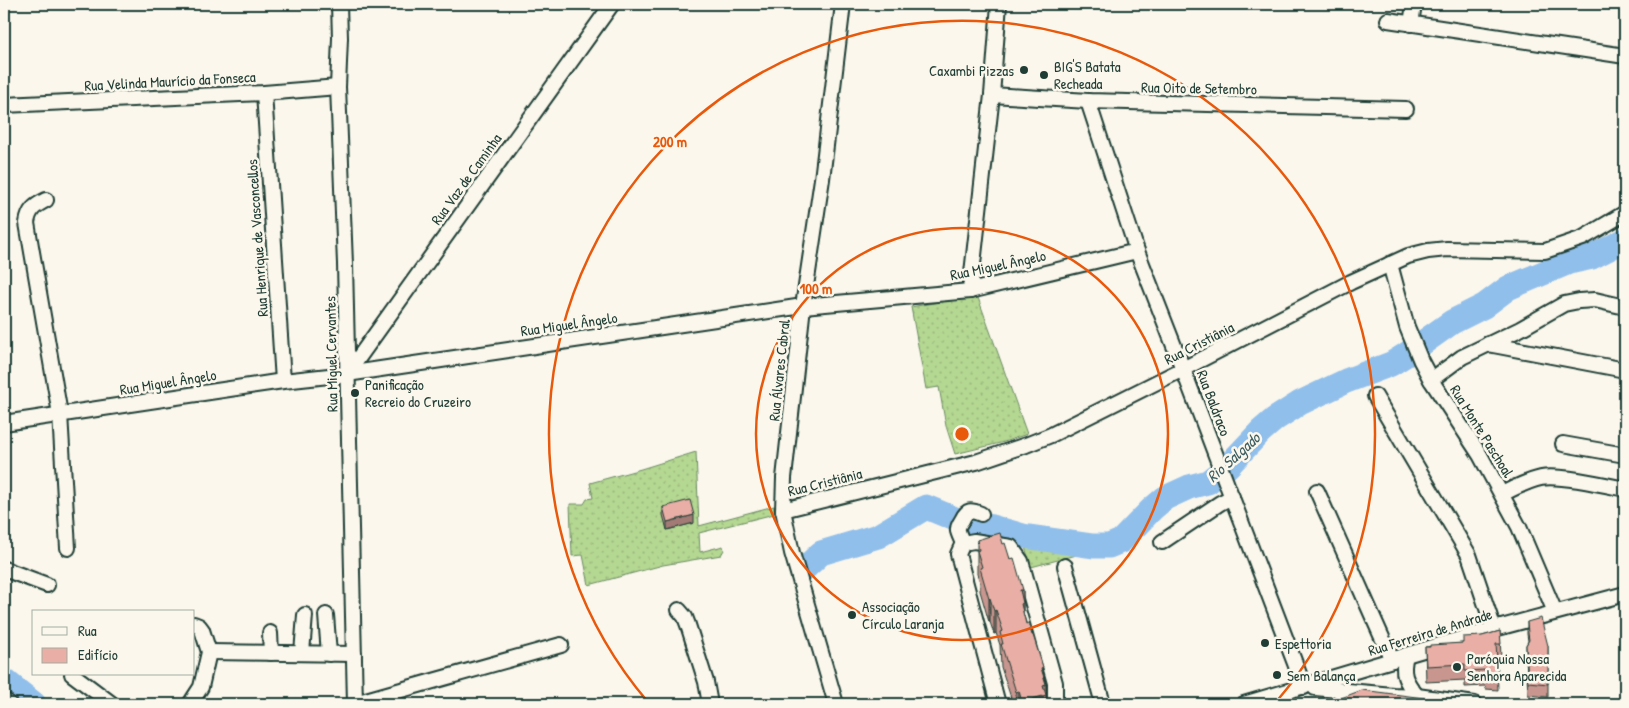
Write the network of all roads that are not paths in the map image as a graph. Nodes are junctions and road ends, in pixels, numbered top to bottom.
1 (339, 4) edge
2 (612, 4) edge
3 (843, 4) edge
4 (999, 4) edge
5 (1414, 4) edge
6 (1388, 20) dead end
7 (1411, 24) junction
8 (1625, 56) edge
9 (338, 87) junction
10 (264, 93) junction
11 (992, 95) junction
12 (1088, 101) junction
13 (4, 105) edge
14 (1406, 109) dead end
15 (46, 200) dead end
16 (1625, 213) edge
17 (1136, 251) junction
18 (1390, 264) junction
19 (970, 291) junction
20 (803, 306) junction
21 (1625, 307) edge
22 (1488, 344) junction
23 (1183, 369) junction
24 (1625, 370) edge
25 (347, 374) junction
26 (1431, 380) junction
27 (283, 381) junction
28 (1375, 396) dead end
29 (60, 414) junction
30 (4, 423) edge
31 (1563, 444) dead end
32 (1625, 455) edge
33 (1625, 489) edge
34 (1317, 491) dead end
35 (1502, 494) junction
36 (1231, 495) junction
37 (783, 510) junction
38 (981, 514) dead end
39 (960, 537) junction
40 (1162, 542) dead end
41 (68, 548) dead end
42 (1065, 566) dead end
43 (4, 569) edge
44 (48, 585) dead end
45 (1625, 594) edge
46 (679, 610) dead end
47 (1555, 612) junction
48 (305, 615) dead end
49 (326, 615) dead end
50 (195, 624) edge
51 (1494, 629) junction
52 (270, 634) dead end
53 (561, 645) dead end
54 (209, 652) junction
55 (271, 653) junction
56 (302, 653) junction
57 (329, 654) junction
58 (354, 654) junction
59 (1406, 655) junction
60 (1392, 660) junction
61 (75, 676) edge
62 (1304, 687) junction
63 (1417, 696) junction
64 (4, 700) edge
65 (1395, 700) edge
66 (9, 704) edge
67 (112, 704) edge
68 (190, 704) edge
69 (355, 704) edge
70 (710, 704) edge
71 (836, 704) edge
72 (998, 704) edge
73 (1056, 704) edge
74 (1102, 704) edge
75 (1244, 704) edge
76 (1475, 704) edge

1 - 9 street, Rua Miguel Cervantes
2 - 25 street, Rua Vaz de Caminha
3 - 20 street, Rua Álvares Cabral
4 - 11 street
5 - 7 street
6 - 7 street
7 - 8 street
9 - 10 street, Rua Velinda Maurício da Fonseca
9 - 25 street, Rua Miguel Cervantes
10 - 13 street, Rua Velinda Maurício da Fonseca
10 - 27 street, Rua Henrique de Vasconcellos
11 - 12 street, Rua Oito de Setembro
11 - 19 street
12 - 14 street, Rua Oito de Setembro
12 - 17 street, Rua Baldraco
15 - 29 street
16 - 18 street, Rua Cristiânia
17 - 19 street, Rua Miguel Ângelo
17 - 23 street, Rua Baldraco
18 - 23 street, Rua Cristiânia
18 - 26 street, Rua Monte Paschoal
19 - 20 street, Rua Miguel Ângelo
20 - 25 street, Rua Miguel Ângelo
20 - 37 street, Rua Álvares Cabral
21 - 22 street
22 - 24 street
22 - 26 street
23 - 36 street, Rua Baldraco
23 - 37 street, Rua Cristiânia
25 - 27 street, Rua Miguel Ângelo
25 - 58 street, Rua Miguel Cervantes
26 - 35 street, Rua Monte Paschoal
27 - 29 street, Rua Miguel Ângelo
28 - 51 street
29 - 30 street, Rua Miguel Ângelo
29 - 41 street
31 - 32 street
33 - 35 street
34 - 60 street
35 - 47 street, Rua Monte Paschoal
36 - 40 street
36 - 62 street, Rua Baldraco
37 - 71 street, Rua Álvares Cabral
38 - 39 street
39 - 72 street
39 - 73 street
42 - 74 street
43 - 44 street
45 - 47 street, Rua Ferreira de Andrade
46 - 70 street
47 - 51 street, Rua Ferreira de Andrade
48 - 56 street
49 - 57 street
50 - 54 street
51 - 59 street, Rua Ferreira de Andrade
52 - 55 street
53 - 69 street
54 - 55 street
54 - 68 street
55 - 56 street
56 - 57 street
57 - 58 street
58 - 69 street, Rua Miguel Cervantes
59 - 60 street, Rua Ferreira de Andrade
59 - 63 street
60 - 62 street, Rua Ferreira de Andrade
61 - 67 street
62 - 65 street
62 - 75 street, Rua Ferreira de Andrade
63 - 65 street
63 - 76 street
64 - 66 street

